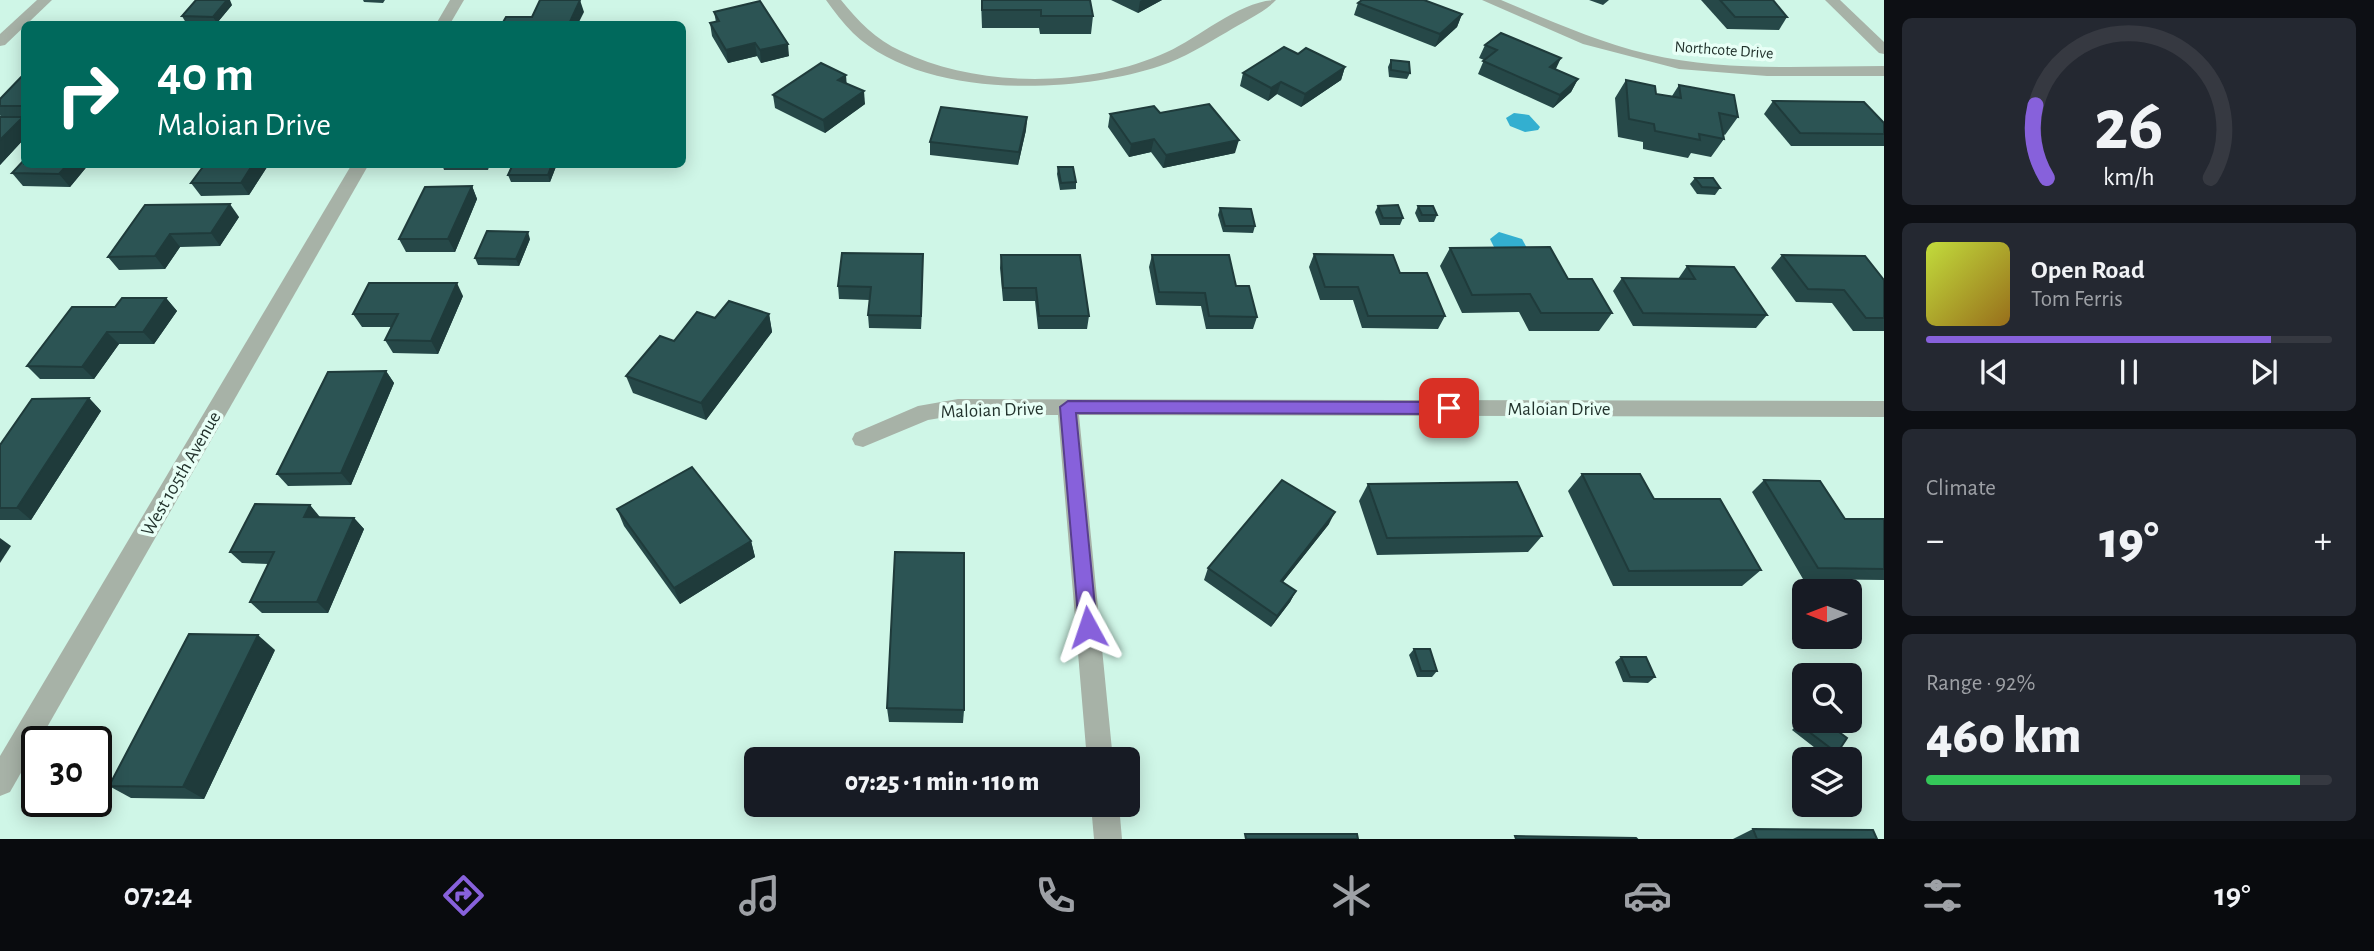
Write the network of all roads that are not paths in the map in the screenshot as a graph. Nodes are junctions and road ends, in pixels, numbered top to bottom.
1 (45, 0) edge
2 (457, 0) edge
3 (833, 0) edge
4 (1269, 0) edge
5 (1489, 0) edge
6 (1832, 0) edge
7 (22, 21) edge
8 (445, 21) edge
9 (21, 22) edge
10 (0, 42) edge
11 (1884, 50) edge
12 (1884, 71) edge
13 (359, 168) edge
14 (1068, 407) junction
15 (1884, 409) edge
16 (863, 439) dead end
17 (1100, 747) edge
18 (0, 782) edge
19 (1106, 817) edge
20 (1108, 839) edge

1 - 7 street
2 - 8 street
3 - 4 street
5 - 12 street, Northcote Drive
6 - 11 street
9 - 10 street
13 - 18 street, West 105th Avenue
14 - 15 street, Maloian Drive
14 - 16 street, Maloian Drive
14 - 17 street
19 - 20 street

